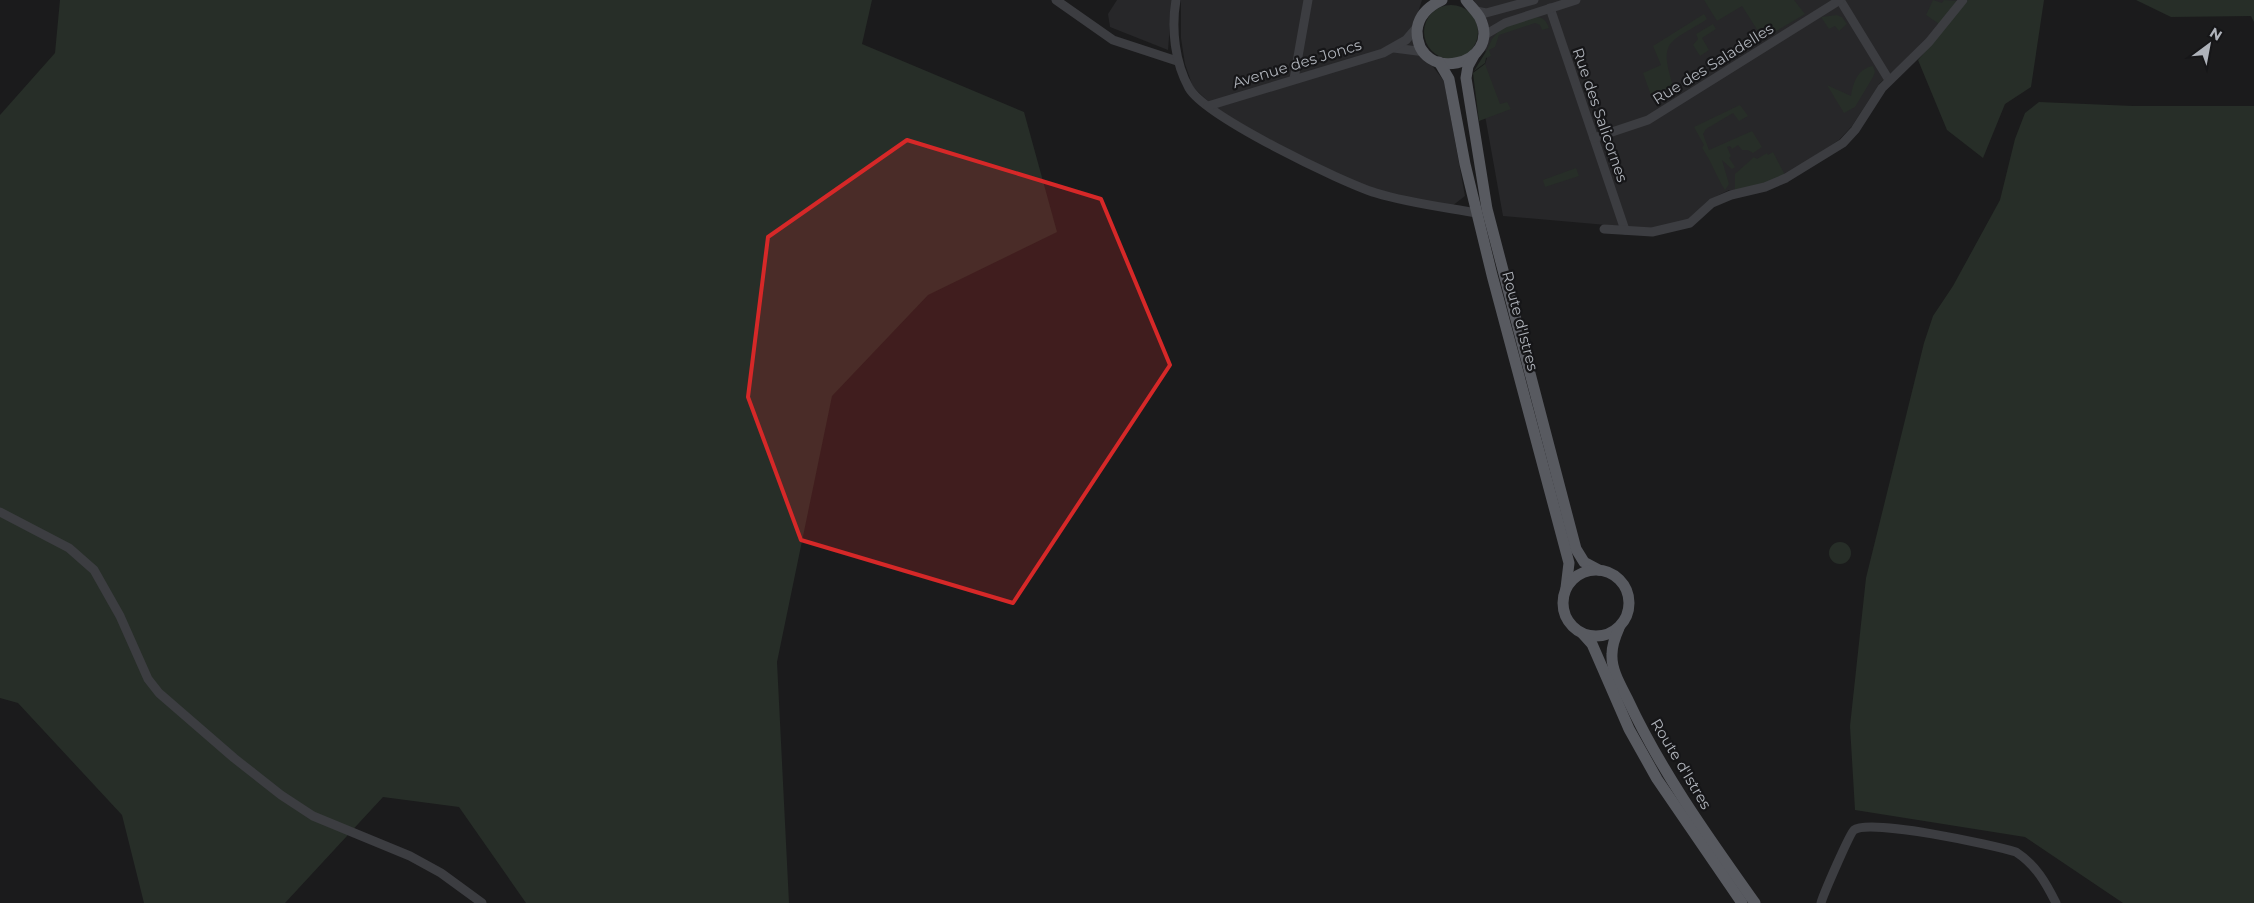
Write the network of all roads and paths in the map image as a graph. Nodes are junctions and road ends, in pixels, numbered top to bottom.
1 (1056, 0) edge
2 (1176, 0) edge
3 (1308, 0) edge
4 (1458, 0) edge
5 (1534, 0) edge
6 (1576, 0) edge
7 (1840, 0) edge
8 (1962, 0) edge
9 (1437, 1) edge
10 (1470, 5) edge
11 (1550, 8) junction
12 (1418, 26) junction
13 (1483, 36) junction
14 (1394, 48) junction
15 (1425, 52) junction
16 (1474, 55) junction
17 (1177, 61) junction
18 (1439, 62) junction
19 (1294, 80) junction
20 (1889, 80) junction
21 (1208, 106) junction
22 (1594, 138) junction
23 (1477, 213) junction
24 (1604, 229) dead end
25 (1625, 230) junction
26 (0, 512) edge
27 (1599, 570) junction
28 (1566, 588) junction
29 (1618, 628) junction
30 (1583, 634) junction
31 (482, 903) edge
32 (1742, 903) edge
33 (1756, 903) edge
34 (1821, 903) edge
35 (2056, 903) edge

1 - 17 street
2 - 17 street
3 - 19 street
4 - 10 main road
5 - 10 street
6 - 11 street
7 - 20 street
7 - 22 street, Rue des Saladelles
8 - 20 street
9 - 12 main road
10 - 13 main road
11 - 13 street
11 - 22 street, Rue des Salicornes
12 - 14 street, Avenue des Joncs
12 - 15 main road
13 - 16 main road, Route d'Istres
14 - 15 street, Avenue des Joncs
14 - 19 street, Avenue des Joncs
15 - 18 main road
16 - 18 main road
16 - 27 main road, Route d'Istres
17 - 21 street
18 - 23 main road, Route d'Istres
19 - 21 street, Avenue des Joncs
20 - 25 street
21 - 23 street
22 - 25 street, Rue des Salicornes
23 - 28 main road, Route d'Istres
24 - 25 street
26 - 31 street
27 - 28 main road
27 - 29 main road
28 - 30 main road
29 - 30 main road
29 - 33 main road, Route d'Istres
30 - 32 main road, Route d'Istres
34 - 35 street

